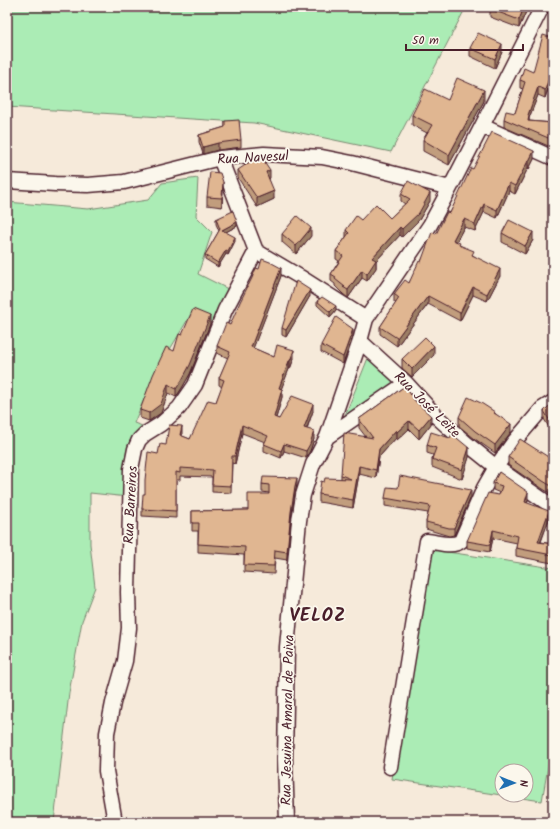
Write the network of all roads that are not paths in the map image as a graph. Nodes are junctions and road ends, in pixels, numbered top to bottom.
1 (542, 7) edge
2 (482, 126) junction
3 (220, 158) junction
4 (553, 158) edge
5 (7, 181) edge
6 (450, 188) junction
7 (256, 251) junction
8 (366, 319) junction
9 (360, 341) junction
10 (406, 383) junction
11 (553, 402) edge
12 (327, 438) junction
13 (496, 467) junction
14 (553, 507) edge
15 (390, 767) dead end
16 (115, 822) edge
17 (287, 822) edge

1 - 2 street, Rua Jesuina Amaral de Paiva
2 - 4 street
2 - 6 street, Rua Jesuina Amaral de Paiva
3 - 5 street, Rua Navesul
3 - 6 street, Rua Navesul
3 - 7 street
6 - 8 street, Rua Jesuina Amaral de Paiva
7 - 8 street
7 - 16 street, Rua Barreiros
8 - 9 street, Rua Jesuina Amaral de Paiva
9 - 10 street, Rua José Leite
9 - 12 street, Rua Jesuina Amaral de Paiva
10 - 12 street
10 - 13 street, Rua José Leite
11 - 13 street
12 - 17 street, Rua Jesuina Amaral de Paiva
13 - 14 street, Rua José Leite
13 - 15 street

